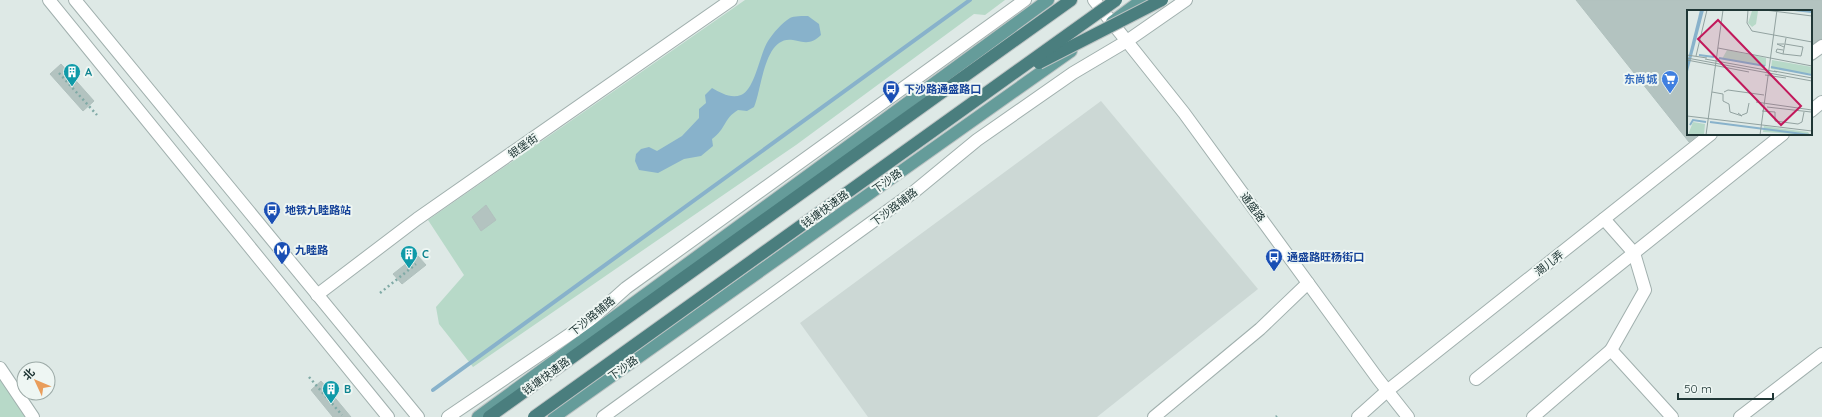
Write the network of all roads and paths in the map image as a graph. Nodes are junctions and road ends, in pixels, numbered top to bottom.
1 (49, 0) edge
2 (76, 0) edge
3 (731, 0) edge
4 (1025, 0) edge
5 (1048, 0) edge
6 (1071, 0) edge
7 (1094, 0) edge
8 (1116, 0) edge
9 (1142, 0) edge
10 (1162, 0) edge
11 (1186, 0) edge
12 (1112, 22) junction
13 (1127, 41) junction
14 (1822, 46) edge
15 (1812, 53) edge
16 (59, 73) dead end
17 (1002, 82) junction
18 (1822, 102) edge
19 (1812, 110) edge
20 (97, 115) dead end
21 (1710, 135) edge
22 (1781, 135) edge
23 (1604, 219) junction
24 (1634, 253) junction
25 (416, 264) dead end
26 (1308, 283) junction
27 (380, 293) dead end
28 (317, 295) junction
29 (1611, 350) junction
30 (1822, 354) edge
31 (0, 368) edge
32 (309, 377) dead end
33 (1476, 379) dead end
34 (1387, 391) junction
35 (342, 415) dead end
36 (33, 417) edge
37 (388, 417) edge
38 (418, 417) edge
39 (448, 417) edge
40 (478, 417) edge
41 (489, 417) edge
42 (534, 417) edge
43 (554, 417) edge
44 (603, 417) edge
45 (1154, 417) edge
46 (1358, 417) edge
47 (1408, 417) edge
48 (1533, 417) edge
49 (1672, 417) edge
50 (1740, 417) edge

1 - 37 street
2 - 28 street
3 - 28 street, 银堡街
4 - 39 street, 下沙路辅路
5 - 40 main road
6 - 41 highway, 钱塘快速路
7 - 12 street, 通盛路
8 - 17 highway, 钱塘快速路, bridge
9 - 12 main road, 下沙路
10 - 17 highway, bridge
11 - 13 street, 下沙路辅路
12 - 13 street, 通盛路
12 - 43 main road, 下沙路
13 - 26 street, 通盛路
13 - 44 street, 下沙路辅路
14 - 15 street
16 - 20 path
17 - 42 highway, 钱塘快速路, bridge
18 - 19 street
21 - 23 street, 潮儿弄
22 - 24 street
23 - 24 street
23 - 34 street, 潮儿弄
24 - 29 street
24 - 33 street
25 - 27 path
26 - 34 street, 通盛路
26 - 45 street
28 - 38 street
29 - 48 street
29 - 49 street
30 - 50 street
31 - 36 street
32 - 35 path
34 - 46 street, 潮儿弄
34 - 47 street, 通盛路

